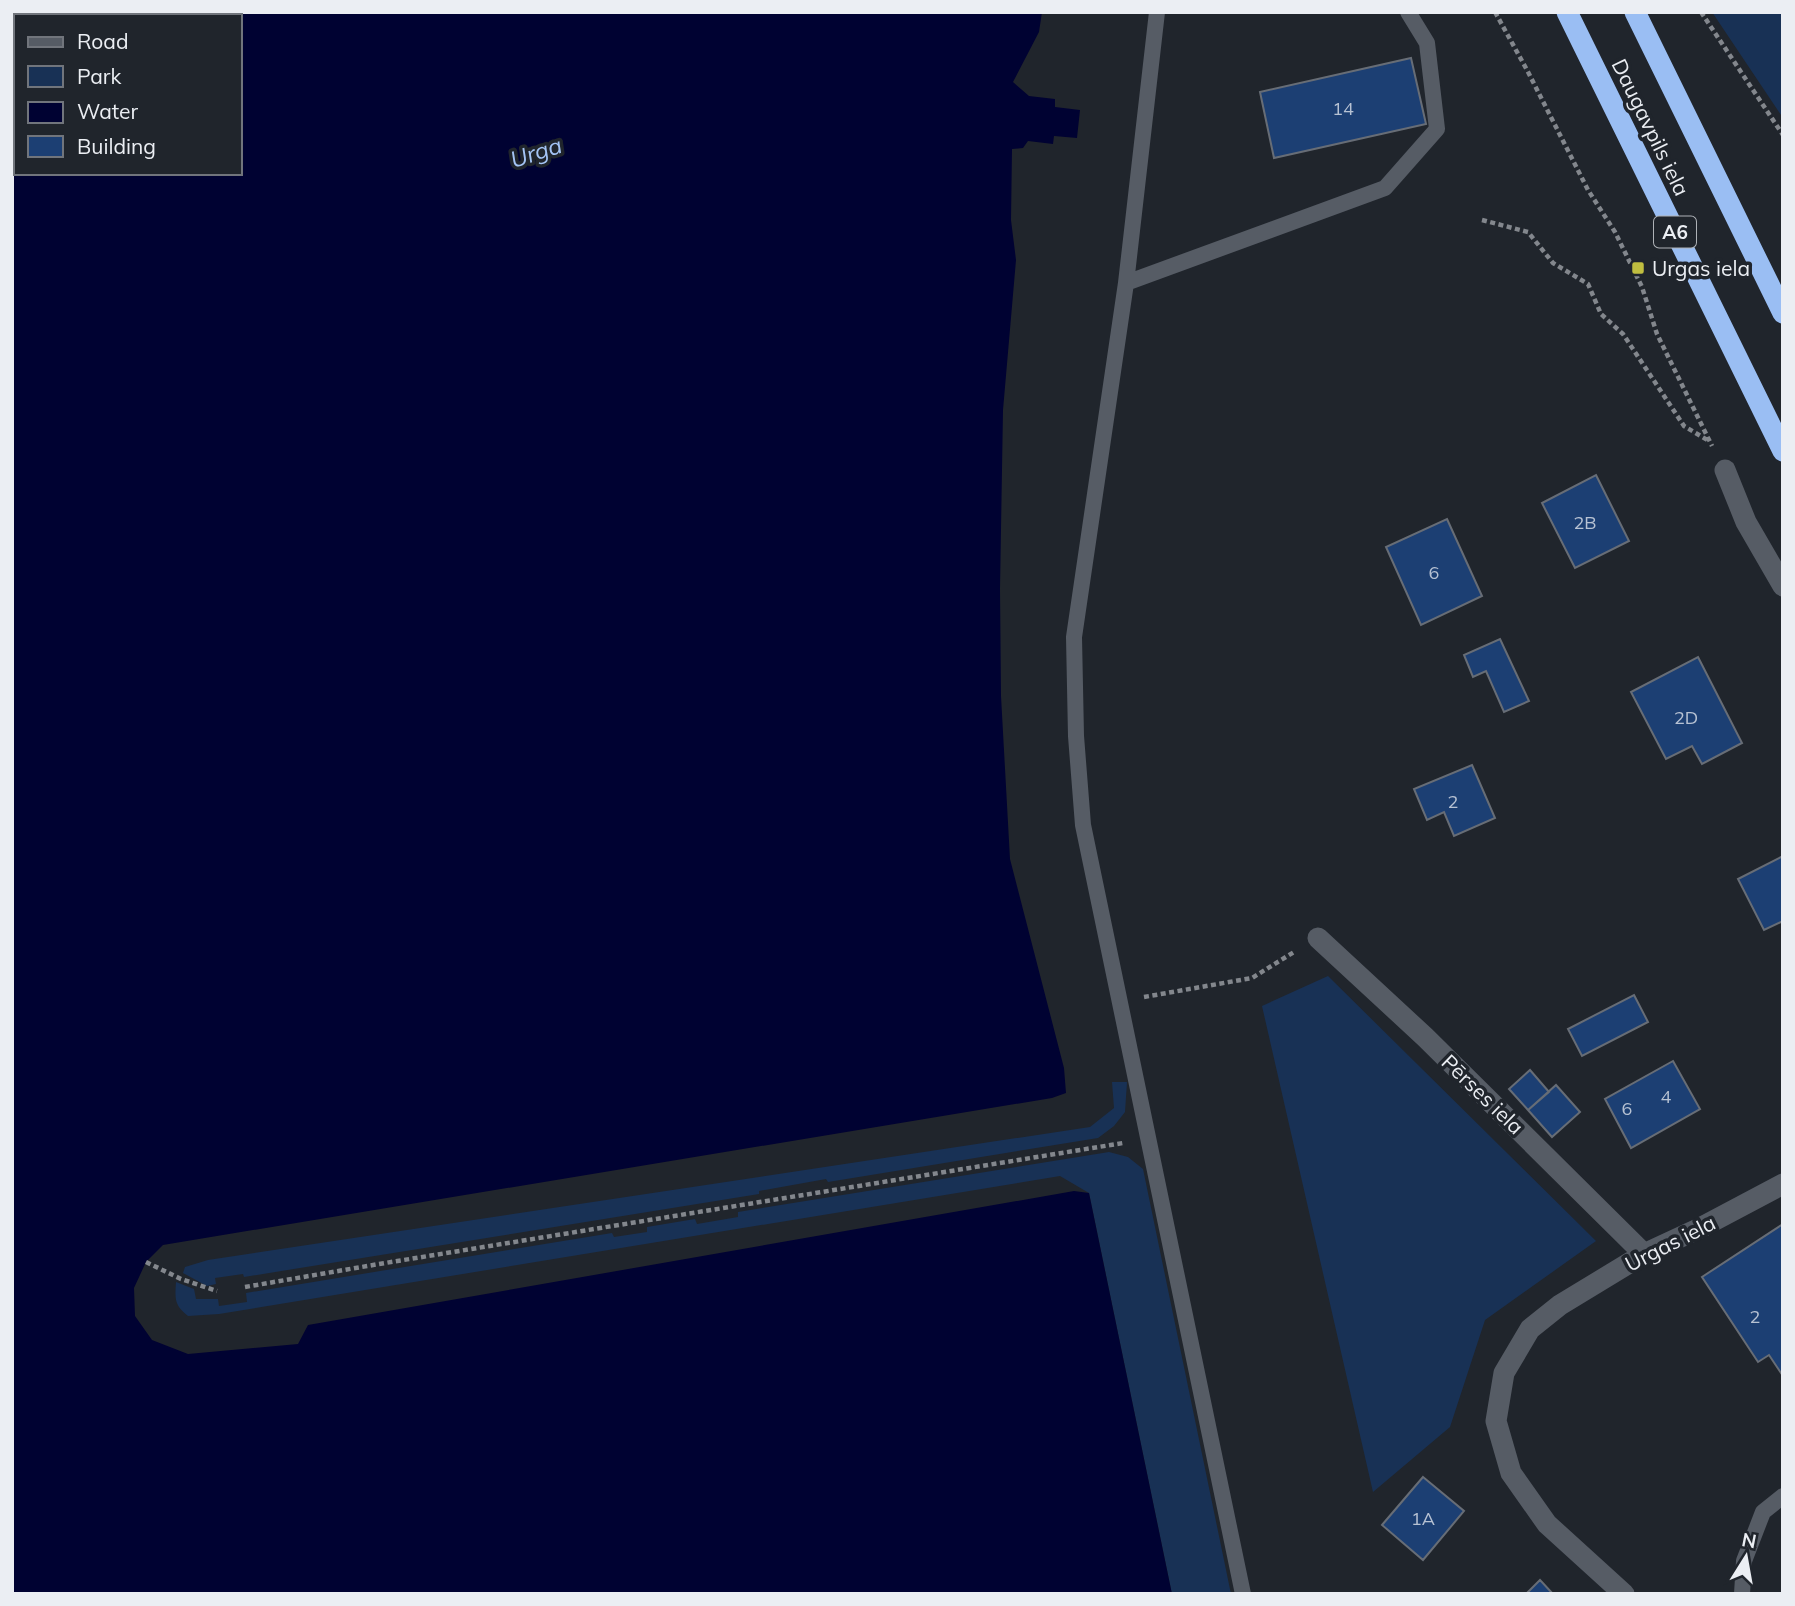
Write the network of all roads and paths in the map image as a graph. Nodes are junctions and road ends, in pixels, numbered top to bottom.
1 (1157, 12) edge
2 (1408, 12) edge
3 (1495, 12) edge
4 (1567, 12) edge
5 (1635, 12) edge
6 (1701, 12) edge
7 (1783, 135) edge
8 (1482, 220) dead end
9 (1126, 283) junction
10 (1783, 313) edge
11 (1710, 441) junction
12 (1783, 451) edge
13 (1725, 470) joint
14 (1783, 586) edge
15 (1318, 938) joint
16 (1119, 1001) junction
17 (1149, 1139) junction
18 (1783, 1184) edge
19 (1644, 1254) junction
20 (146, 1262) dead end
21 (245, 1287) dead end
22 (217, 1291) dead end
23 (1783, 1496) edge
24 (1242, 1594) edge
25 (1624, 1594) edge
26 (1742, 1594) edge

1 - 9 lane
2 - 9 lane
3 - 11 path
4 - 12 highway, Daugavpils iela / A6
5 - 10 highway, Daugavpils iela
6 - 7 path
8 - 11 path
9 - 16 lane
11 - 13 path
13 - 14 street
15 - 16 path
15 - 19 street, Pērses iela
16 - 17 lane
17 - 21 path
17 - 24 lane
18 - 19 street, Urgas iela
19 - 25 street, Urgas iela
20 - 22 path
23 - 26 lane

